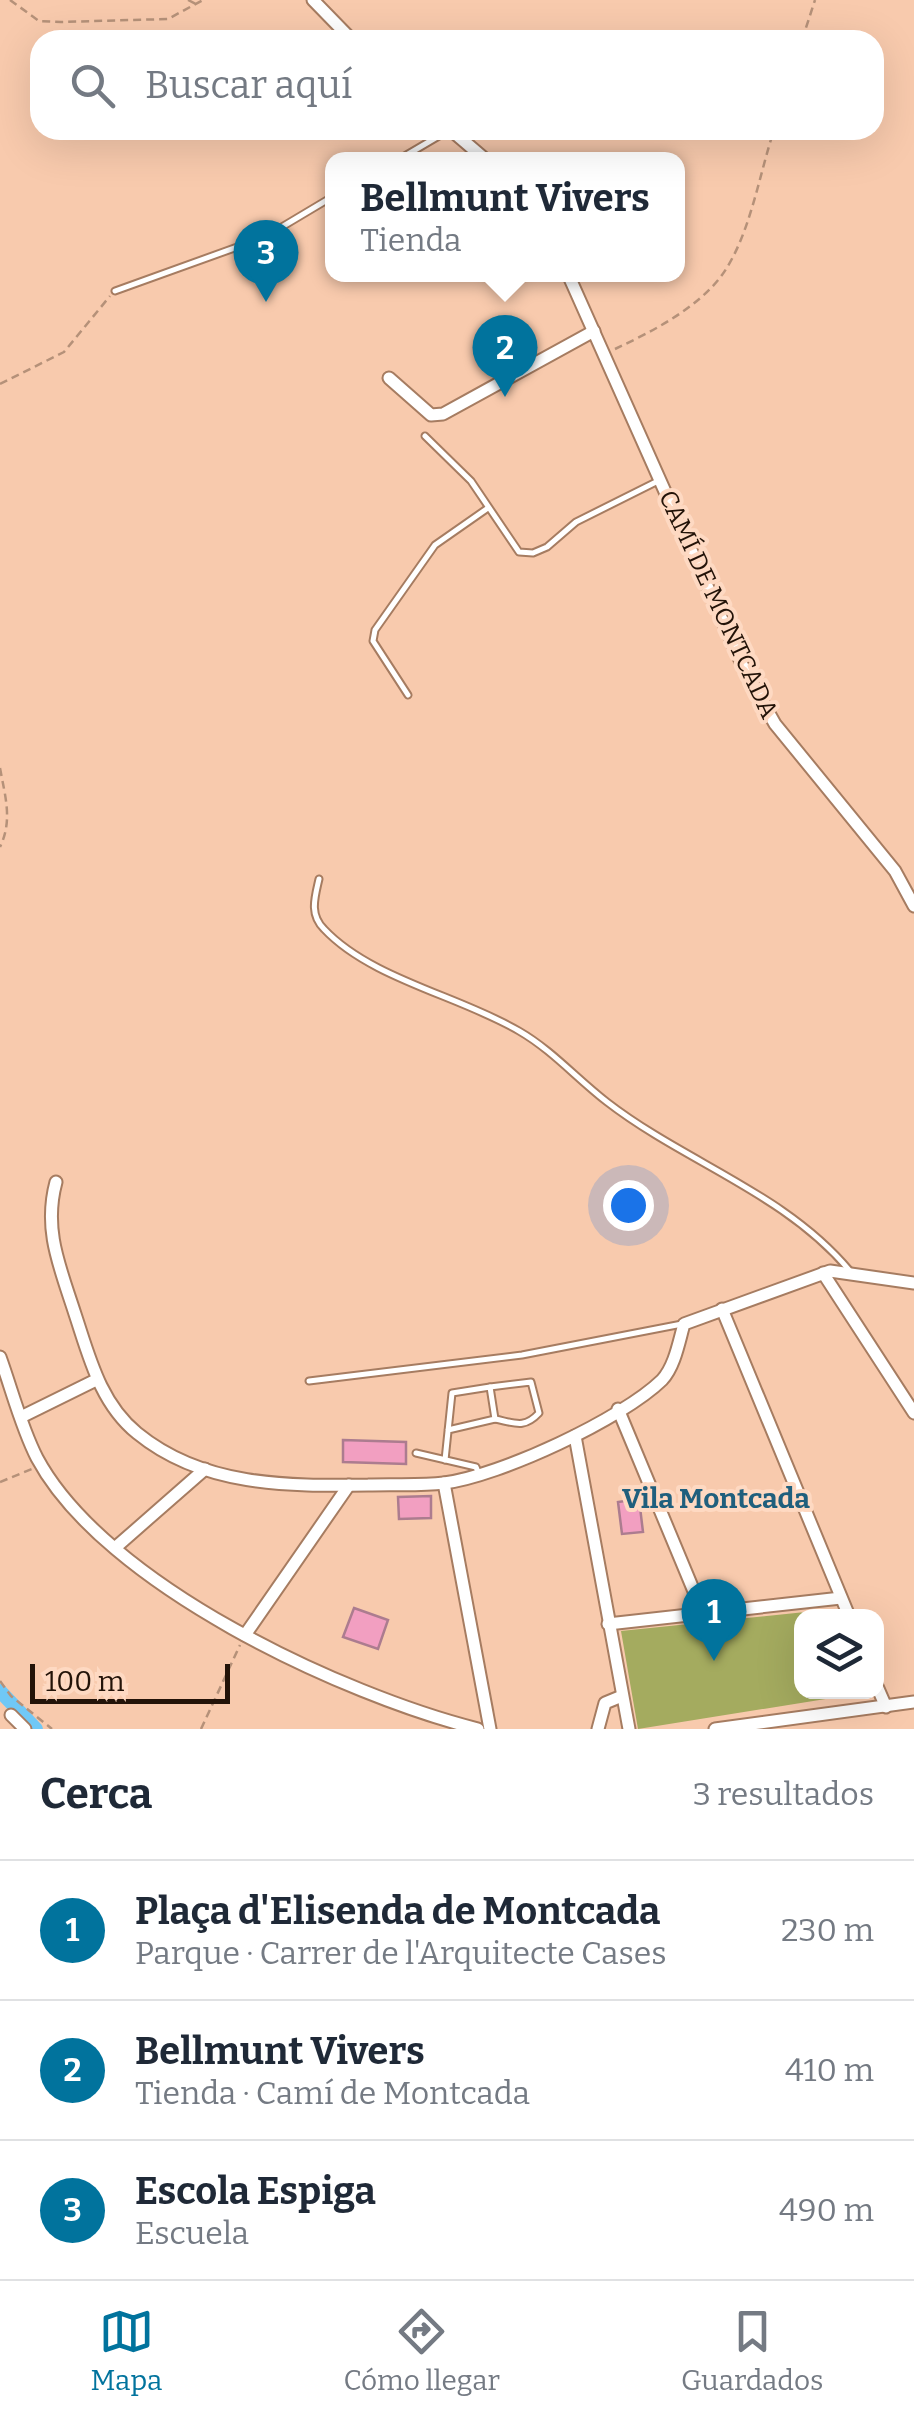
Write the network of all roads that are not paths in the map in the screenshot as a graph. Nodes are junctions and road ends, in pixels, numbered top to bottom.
1 (313, 0) edge
2 (342, 30) edge
3 (325, 202) edge
4 (572, 282) edge
5 (115, 292) road end
6 (594, 331) junction
7 (390, 378) dead end
8 (425, 436) dead end
9 (660, 480) junction
10 (488, 508) junction
11 (408, 695) dead end
12 (319, 879) dead end
13 (914, 906) edge
14 (56, 1182) dead end
15 (850, 1271) junction
16 (823, 1273) junction
17 (914, 1282) edge
18 (722, 1309) junction
19 (684, 1324) junction
20 (0, 1357) edge
21 (96, 1380) junction
22 (309, 1381) dead end
23 (490, 1387) junction
24 (618, 1408) junction
25 (914, 1412) edge
26 (21, 1417) junction
27 (494, 1419) junction
28 (448, 1430) junction
29 (575, 1436) junction
30 (416, 1453) dead end
31 (445, 1460) junction
32 (205, 1469) junction
33 (479, 1475) junction
34 (444, 1483) junction
35 (349, 1485) junction
36 (116, 1547) junction
37 (841, 1598) junction
38 (846, 1609) edge
39 (704, 1613) junction
40 (608, 1624) junction
41 (245, 1635) junction
42 (622, 1696) junction
43 (883, 1699) edge
44 (914, 1702) edge
45 (886, 1707) junction
46 (11, 1714) dead end
47 (25, 1729) edge
48 (478, 1729) edge
49 (490, 1729) edge
50 (598, 1729) edge
51 (629, 1729) edge
52 (716, 1729) edge

1 - 2 street
3 - 5 lane
4 - 6 street, CAMÍ DE MONTCADA
6 - 7 street
6 - 9 street, CAMÍ DE MONTCADA
8 - 10 lane
9 - 10 lane
9 - 13 street, CAMÍ DE MONTCADA
10 - 11 lane
12 - 15 lane
14 - 21 street
15 - 16 street
15 - 17 street
16 - 18 street
16 - 25 street
18 - 19 street
18 - 37 street
19 - 22 lane
19 - 24 street
20 - 26 street
21 - 26 street
21 - 32 street
23 - 27 lane
23 - 27 lane
23 - 28 lane
24 - 29 street
24 - 39 street
26 - 36 street
27 - 28 lane
28 - 31 lane
29 - 33 street
29 - 40 street
30 - 31 lane
31 - 33 lane
32 - 35 street
32 - 36 street
33 - 34 street
34 - 35 street
34 - 49 street
35 - 41 street
36 - 41 street
37 - 38 street
37 - 39 street
39 - 40 street
40 - 42 street
41 - 48 street
42 - 50 street
42 - 51 street
43 - 45 street
44 - 45 street
45 - 52 street
46 - 47 street

